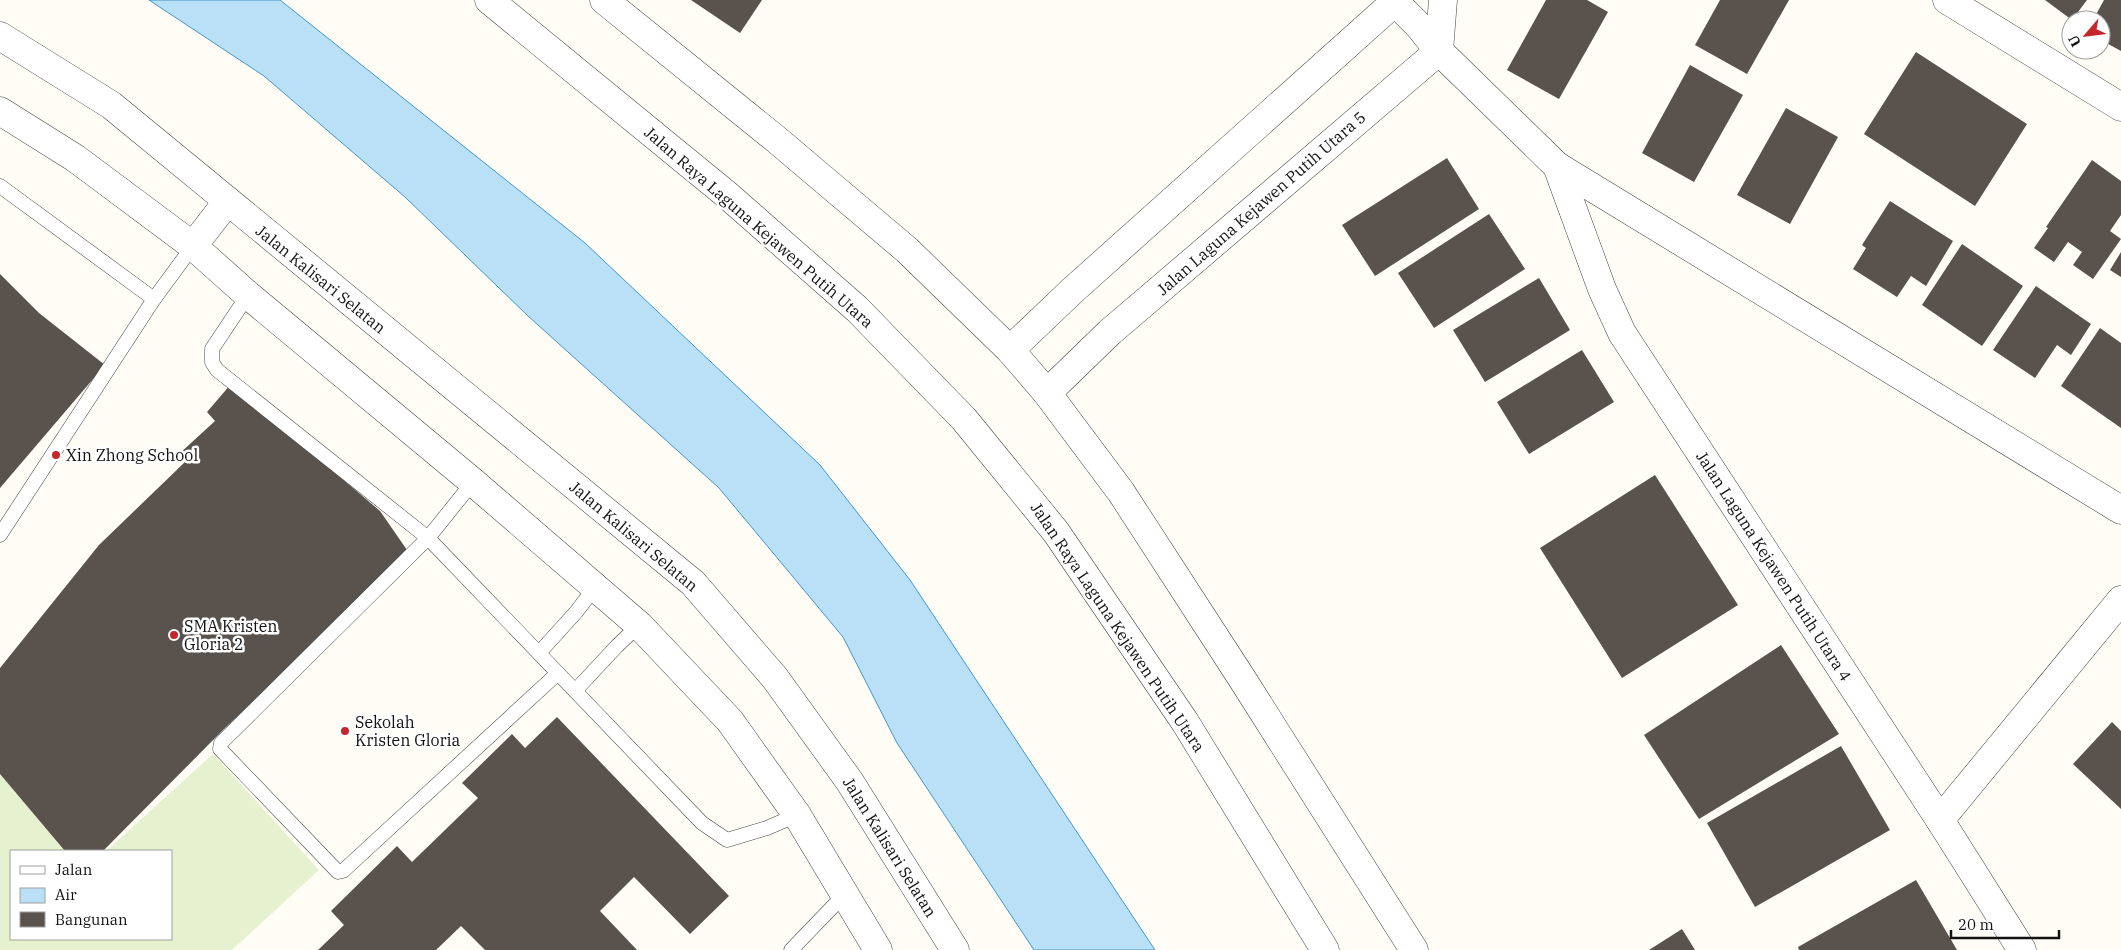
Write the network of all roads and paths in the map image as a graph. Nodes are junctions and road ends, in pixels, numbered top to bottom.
1 (489, 0) edge
2 (604, 0) edge
3 (1395, 0) edge
4 (1443, 0) edge
5 (1947, 0) edge
6 (0, 36) edge
7 (1439, 51) junction
8 (2121, 106) edge
9 (0, 111) edge
10 (1557, 166) junction
11 (0, 186) edge
12 (227, 202) junction
13 (193, 246) junction
14 (248, 295) junction
15 (154, 299) junction
16 (1010, 350) junction
17 (1047, 392) junction
18 (472, 482) junction
19 (2121, 510) edge
20 (0, 535) edge
21 (428, 538) junction
22 (595, 587) junction
23 (2121, 600) edge
24 (640, 626) junction
25 (539, 653) junction
26 (558, 673) junction
27 (575, 691) junction
28 (796, 815) junction
29 (1940, 820) junction
30 (844, 895) junction
31 (791, 950) edge
32 (878, 950) edge
33 (955, 950) edge
34 (1325, 950) edge
35 (1414, 950) edge
36 (2022, 950) edge

1 - 34 street, Jalan Raya Laguna Kejawen Putih Utara
2 - 16 street
3 - 7 street, Jalan Laguna Kejawen Putih Utara 4
3 - 16 street
4 - 7 street
5 - 8 street
6 - 12 street, Jalan Kalisari Selatan
7 - 10 street, Jalan Laguna Kejawen Putih Utara 4
7 - 17 street, Jalan Laguna Kejawen Putih Utara 5
9 - 13 street
10 - 19 street, Jalan Laguna Kejawen Putih Utara 4
10 - 29 street, Jalan Laguna Kejawen Putih Utara 4
11 - 15 lane
12 - 13 street
12 - 33 street, Jalan Kalisari Selatan
13 - 14 street
13 - 15 lane
14 - 18 street
14 - 21 lane
15 - 20 lane
16 - 17 street
17 - 35 street
18 - 21 lane
18 - 22 street
21 - 25 lane
21 - 26 lane
22 - 24 street
22 - 25 lane
23 - 29 street
24 - 27 lane
24 - 28 street
25 - 26 lane
26 - 27 lane
27 - 28 lane
28 - 30 street
29 - 36 street, Jalan Laguna Kejawen Putih Utara 4
30 - 31 lane
30 - 32 street

